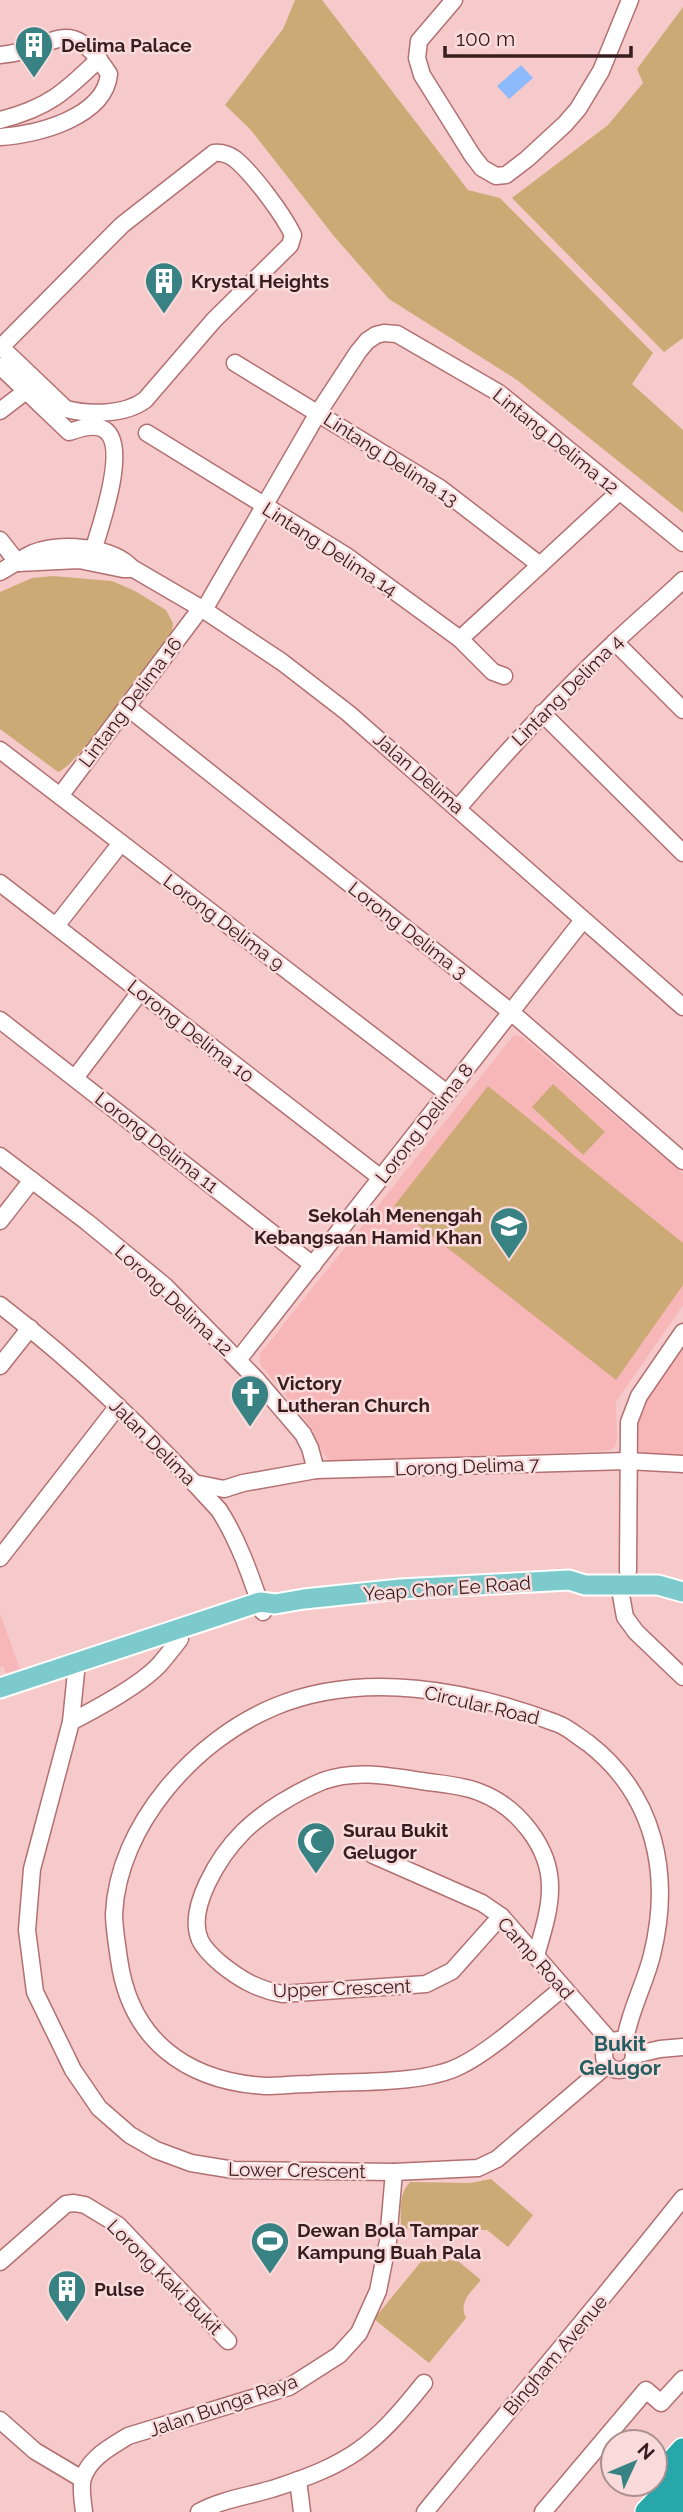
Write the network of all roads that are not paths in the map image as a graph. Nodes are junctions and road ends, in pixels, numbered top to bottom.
1 (454, 0) edge
2 (630, 0) edge
3 (0, 55) edge
4 (99, 59) junction
5 (0, 120) edge
6 (0, 137) edge
7 (384, 333) joint
8 (1, 348) edge
9 (234, 363) dead end
10 (0, 366) edge
11 (26, 391) junction
12 (0, 411) edge
13 (318, 413) junction
14 (147, 433) dead end
15 (619, 492) junction
16 (265, 506) junction
17 (0, 540) edge
18 (683, 543) edge
19 (93, 551) junction
20 (18, 563) junction
21 (540, 565) junction
22 (132, 568) junction
23 (0, 572) edge
24 (683, 580) edge
25 (203, 609) junction
26 (460, 639) junction
27 (615, 642) junction
28 (504, 676) dead end
29 (127, 707) junction
30 (683, 710) edge
31 (542, 713) junction
32 (0, 750) edge
33 (60, 796) junction
34 (458, 808) junction
35 (121, 843) junction
36 (683, 853) edge
37 (0, 883) edge
38 (583, 920) junction
39 (56, 926) junction
40 (140, 992) junction
41 (683, 1007) edge
42 (511, 1012) junction
43 (0, 1020) edge
44 (75, 1078) junction
45 (447, 1093) junction
46 (0, 1156) edge
47 (683, 1161) edge
48 (381, 1178) junction
49 (32, 1181) junction
50 (0, 1220) edge
51 (313, 1265) junction
52 (0, 1305) edge
53 (30, 1328) junction
54 (683, 1332) edge
55 (238, 1360) junction
56 (0, 1366) edge
57 (118, 1406) junction
58 (627, 1461) junction
59 (683, 1464) edge
60 (316, 1470) junction
61 (252, 1482) junction
62 (194, 1483) junction
63 (219, 1510) junction
64 (0, 1558) edge
65 (624, 1577) junction
66 (683, 1583) edge
67 (683, 1592) edge
68 (266, 1606) junction
69 (180, 1639) junction
70 (77, 1668) junction
71 (683, 1677) edge
72 (0, 1688) edge
73 (0, 1700) edge
74 (71, 1721) junction
75 (373, 1856) dead end
76 (500, 1916) junction
77 (536, 1956) junction
78 (563, 1988) junction
79 (623, 2046) junction
80 (683, 2047) edge
81 (607, 2065) junction
82 (394, 2172) junction
83 (683, 2198) edge
84 (0, 2262) edge
85 (228, 2341) dead end
86 (683, 2379) edge
87 (424, 2383) dead end
88 (0, 2420) edge
89 (683, 2450) edge
90 (669, 2465) edge
91 (82, 2479) junction
92 (298, 2480) junction
93 (682, 2484) edge
94 (640, 2498) edge
95 (84, 2512) edge
96 (199, 2512) edge
97 (302, 2512) edge
98 (425, 2512) edge
99 (543, 2512) edge
100 (627, 2512) edge
101 (647, 2512) edge
102 (672, 2512) edge

1 - 2 street
3 - 4 street
4 - 5 street
4 - 6 street
7 - 13 street, Lintang Delima 16
7 - 15 street, Lintang Delima 12
8 - 8 street
9 - 13 street, Lintang Delima 13
10 - 11 street
11 - 12 street
11 - 19 street
13 - 16 street, Lintang Delima 16
13 - 21 street, Lintang Delima 13
14 - 16 street, Lintang Delima 14
15 - 18 street, Lintang Delima 12
15 - 21 street
16 - 25 street, Lintang Delima 16
16 - 26 street, Lintang Delima 14
17 - 20 street
19 - 20 street, Jalan Delima
19 - 22 street, Jalan Delima
20 - 22 street, Jalan Delima
20 - 23 street, Jalan Delima
21 - 26 street
22 - 25 street, Jalan Delima
24 - 27 street, Lintang Delima 4
25 - 29 street, Lintang Delima 16
25 - 34 street, Jalan Delima
26 - 28 street, Lintang Delima 14
27 - 30 street
27 - 31 street, Lintang Delima 4
29 - 33 street, Lintang Delima 16
29 - 42 street, Lorong Delima 3
31 - 34 street, Lintang Delima 4
31 - 36 street
32 - 33 street, Lorong Delima 9
33 - 35 street, Lorong Delima 9
34 - 38 street, Jalan Delima
35 - 39 street
35 - 45 street, Lorong Delima 9
37 - 39 street, Lorong Delima 10
38 - 41 street, Jalan Delima
38 - 42 street, Lorong Delima 8
39 - 40 street, Lorong Delima 10
40 - 44 street
40 - 48 street, Lorong Delima 10
42 - 45 street, Lorong Delima 8
42 - 47 street, Lorong Delima 3
43 - 44 street, Lorong Delima 11
44 - 51 street, Lorong Delima 11
45 - 48 street, Lorong Delima 8
46 - 49 street, Lorong Delima 12
48 - 51 street, Lorong Delima 8
49 - 50 street
49 - 55 street, Lorong Delima 12
51 - 55 street, Lorong Delima 8
52 - 53 street, Jalan Delima
53 - 56 street
53 - 57 street, Jalan Delima
54 - 58 street
55 - 60 street, Lorong Delima 12
57 - 62 street, Jalan Delima
57 - 64 street
58 - 59 street, Lorong Delima 7
58 - 60 street, Lorong Delima 7
58 - 65 street
60 - 61 street, Lorong Delima 7
61 - 62 street, Lorong Delima 7
61 - 63 street, Lorong Delima 7
62 - 63 street, Jalan Delima
63 - 68 street, Jalan Delima
65 - 66 main road
65 - 67 main road
65 - 68 main road, Yeap Chor Ee Road
65 - 71 street
68 - 69 main road, Yeap Chor Ee Road
68 - 70 main road, Yeap Chor Ee Road
69 - 70 main road, Yeap Chor Ee Road
69 - 74 street
70 - 72 main road, Yeap Chor Ee Road
70 - 73 main road, Yeap Chor Ee Road
70 - 74 street, Lower Crescent
74 - 82 street, Lower Crescent
75 - 76 street, Camp Road
76 - 77 street, Camp Road
76 - 77 street, Upper Crescent
77 - 78 street, Camp Road
78 - 79 street, Camp Road
78 - 79 street, Circular Road
79 - 80 street
79 - 81 street, Circular Road
79 - 81 street
81 - 82 street, Lower Crescent
82 - 91 street, Jalan Bunga Raya
83 - 98 street, Bingham Avenue
84 - 85 street, Lorong Kaki Bukit
86 - 99 street
87 - 92 street
88 - 91 street
89 - 90 highway
91 - 95 street
92 - 96 street
92 - 97 street
93 - 101 highway
93 - 102 highway
94 - 100 highway

